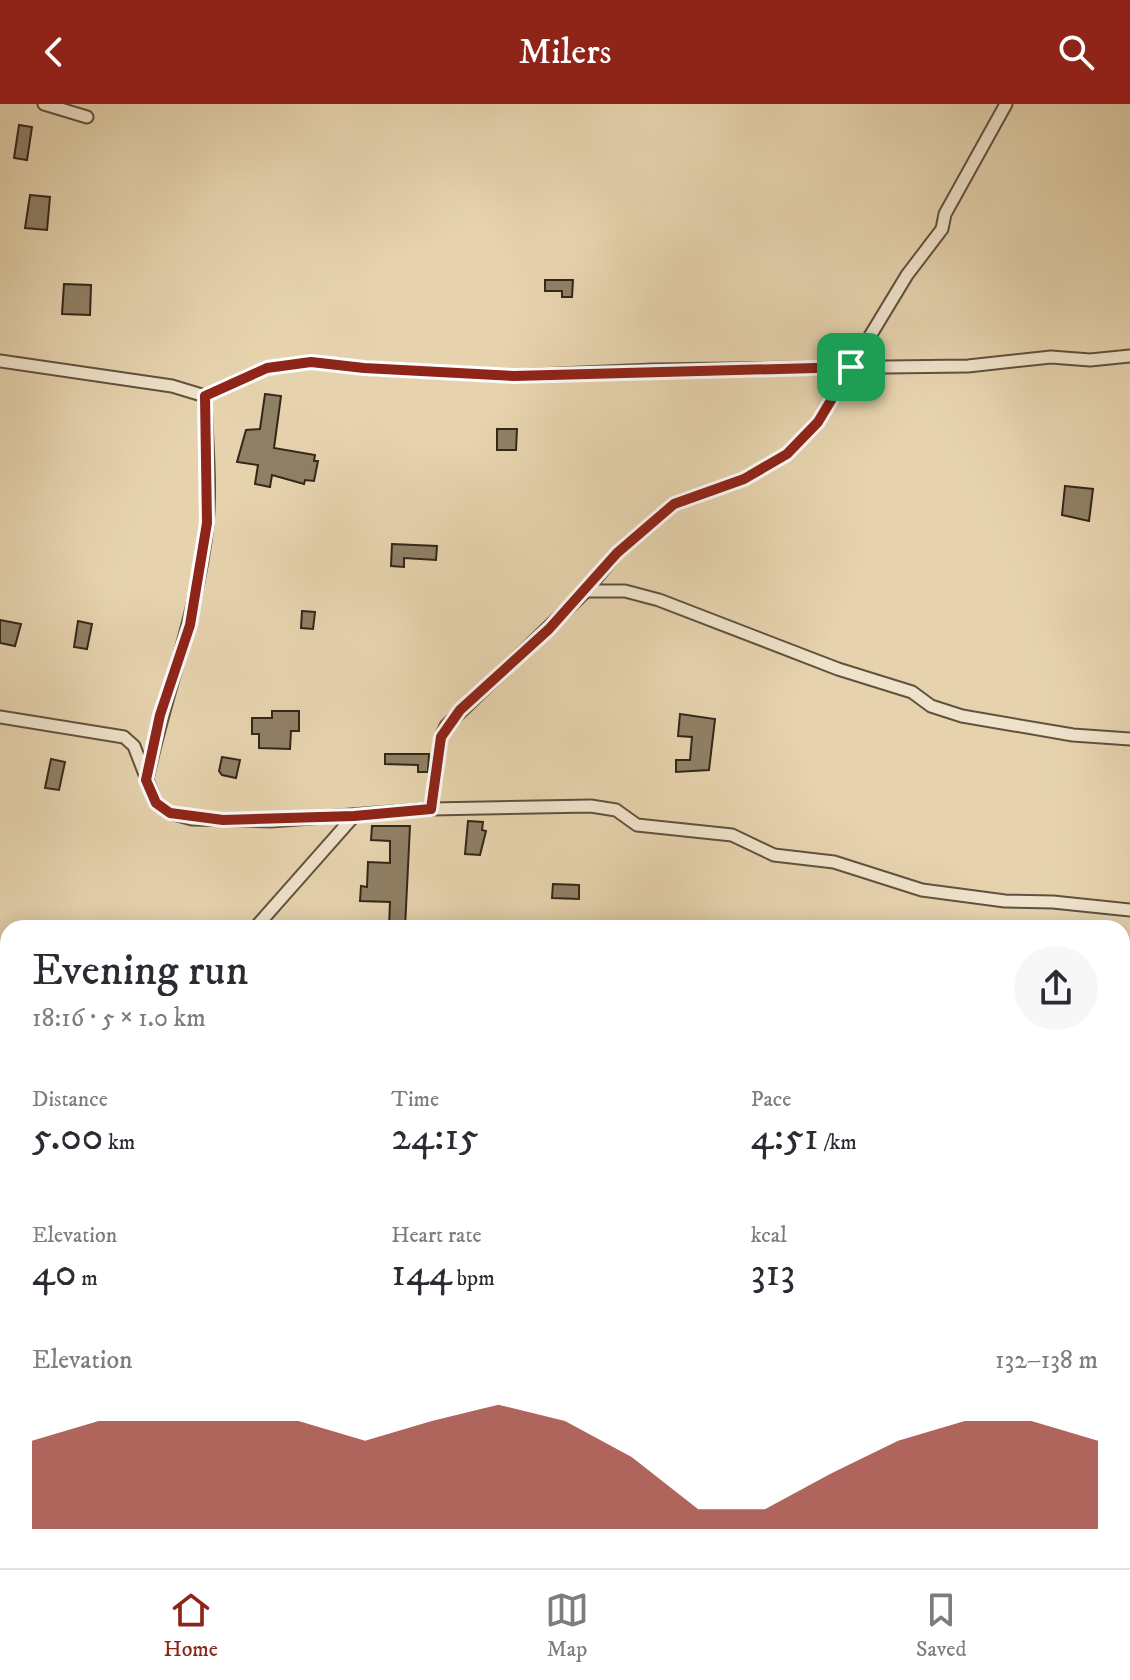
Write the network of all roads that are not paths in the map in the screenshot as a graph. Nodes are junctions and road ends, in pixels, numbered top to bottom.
1 (44, 104) edge
2 (1006, 104) edge
3 (87, 117) dead end
4 (1130, 356) edge
5 (0, 361) edge
6 (851, 367) junction
7 (205, 396) junction
8 (586, 591) junction
9 (0, 717) edge
10 (1130, 739) edge
11 (146, 780) junction
12 (431, 809) junction
13 (354, 816) junction
14 (1130, 910) edge
15 (262, 920) edge

1 - 3 street
2 - 6 street
4 - 6 street
5 - 7 street
6 - 7 street
6 - 8 street
7 - 11 street
8 - 10 street
8 - 12 street
9 - 11 street
11 - 13 street
12 - 13 street
12 - 14 street
13 - 15 street

